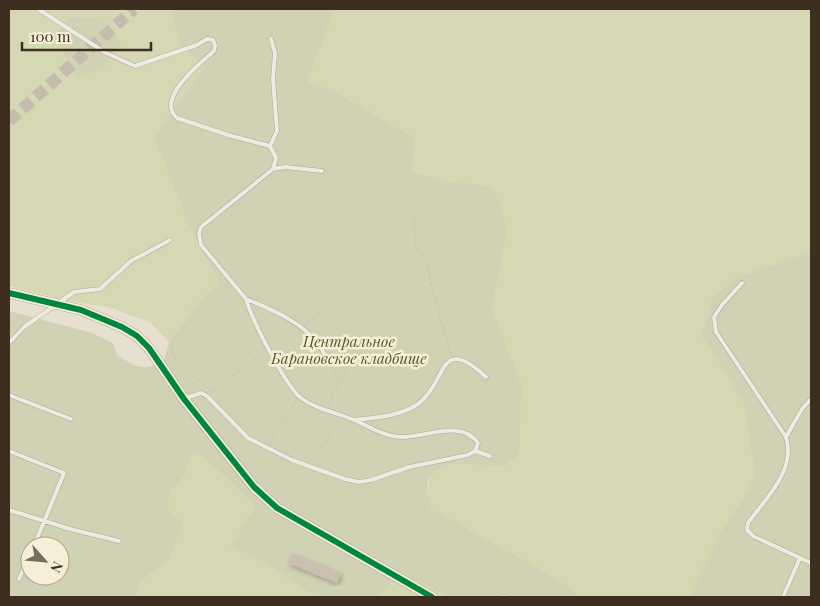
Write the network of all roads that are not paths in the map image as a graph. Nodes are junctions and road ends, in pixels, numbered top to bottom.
1 (38, 9) edge
2 (271, 39) dead end
3 (270, 146) junction
4 (273, 169) junction
5 (322, 171) dead end
6 (170, 240) dead end
7 (742, 283) dead end
8 (9, 293) edge
9 (246, 299) junction
10 (58, 305) junction
11 (9, 343) edge
12 (324, 353) road end
13 (486, 377) dead end
14 (9, 395) edge
15 (184, 399) junction
16 (811, 399) edge
17 (71, 419) dead end
18 (353, 420) junction
19 (786, 437) junction
20 (9, 450) edge
21 (475, 451) junction
22 (490, 456) dead end
23 (9, 510) edge
24 (46, 520) junction
25 (39, 536) edge
26 (119, 541) dead end
27 (800, 558) junction
28 (811, 563) edge
29 (432, 597) edge
30 (783, 597) edge

1 - 3 lane
2 - 3 lane
3 - 4 lane
4 - 5 lane
4 - 9 lane
6 - 10 lane
7 - 19 lane
8 - 10 street
9 - 12 lane
9 - 18 lane
10 - 11 lane
10 - 15 street
13 - 18 lane
14 - 17 lane
15 - 21 lane
15 - 29 street
16 - 19 lane
18 - 21 lane
19 - 27 lane
20 - 24 lane
21 - 22 lane
23 - 24 lane
24 - 25 lane
24 - 26 lane
27 - 28 lane
27 - 30 lane

